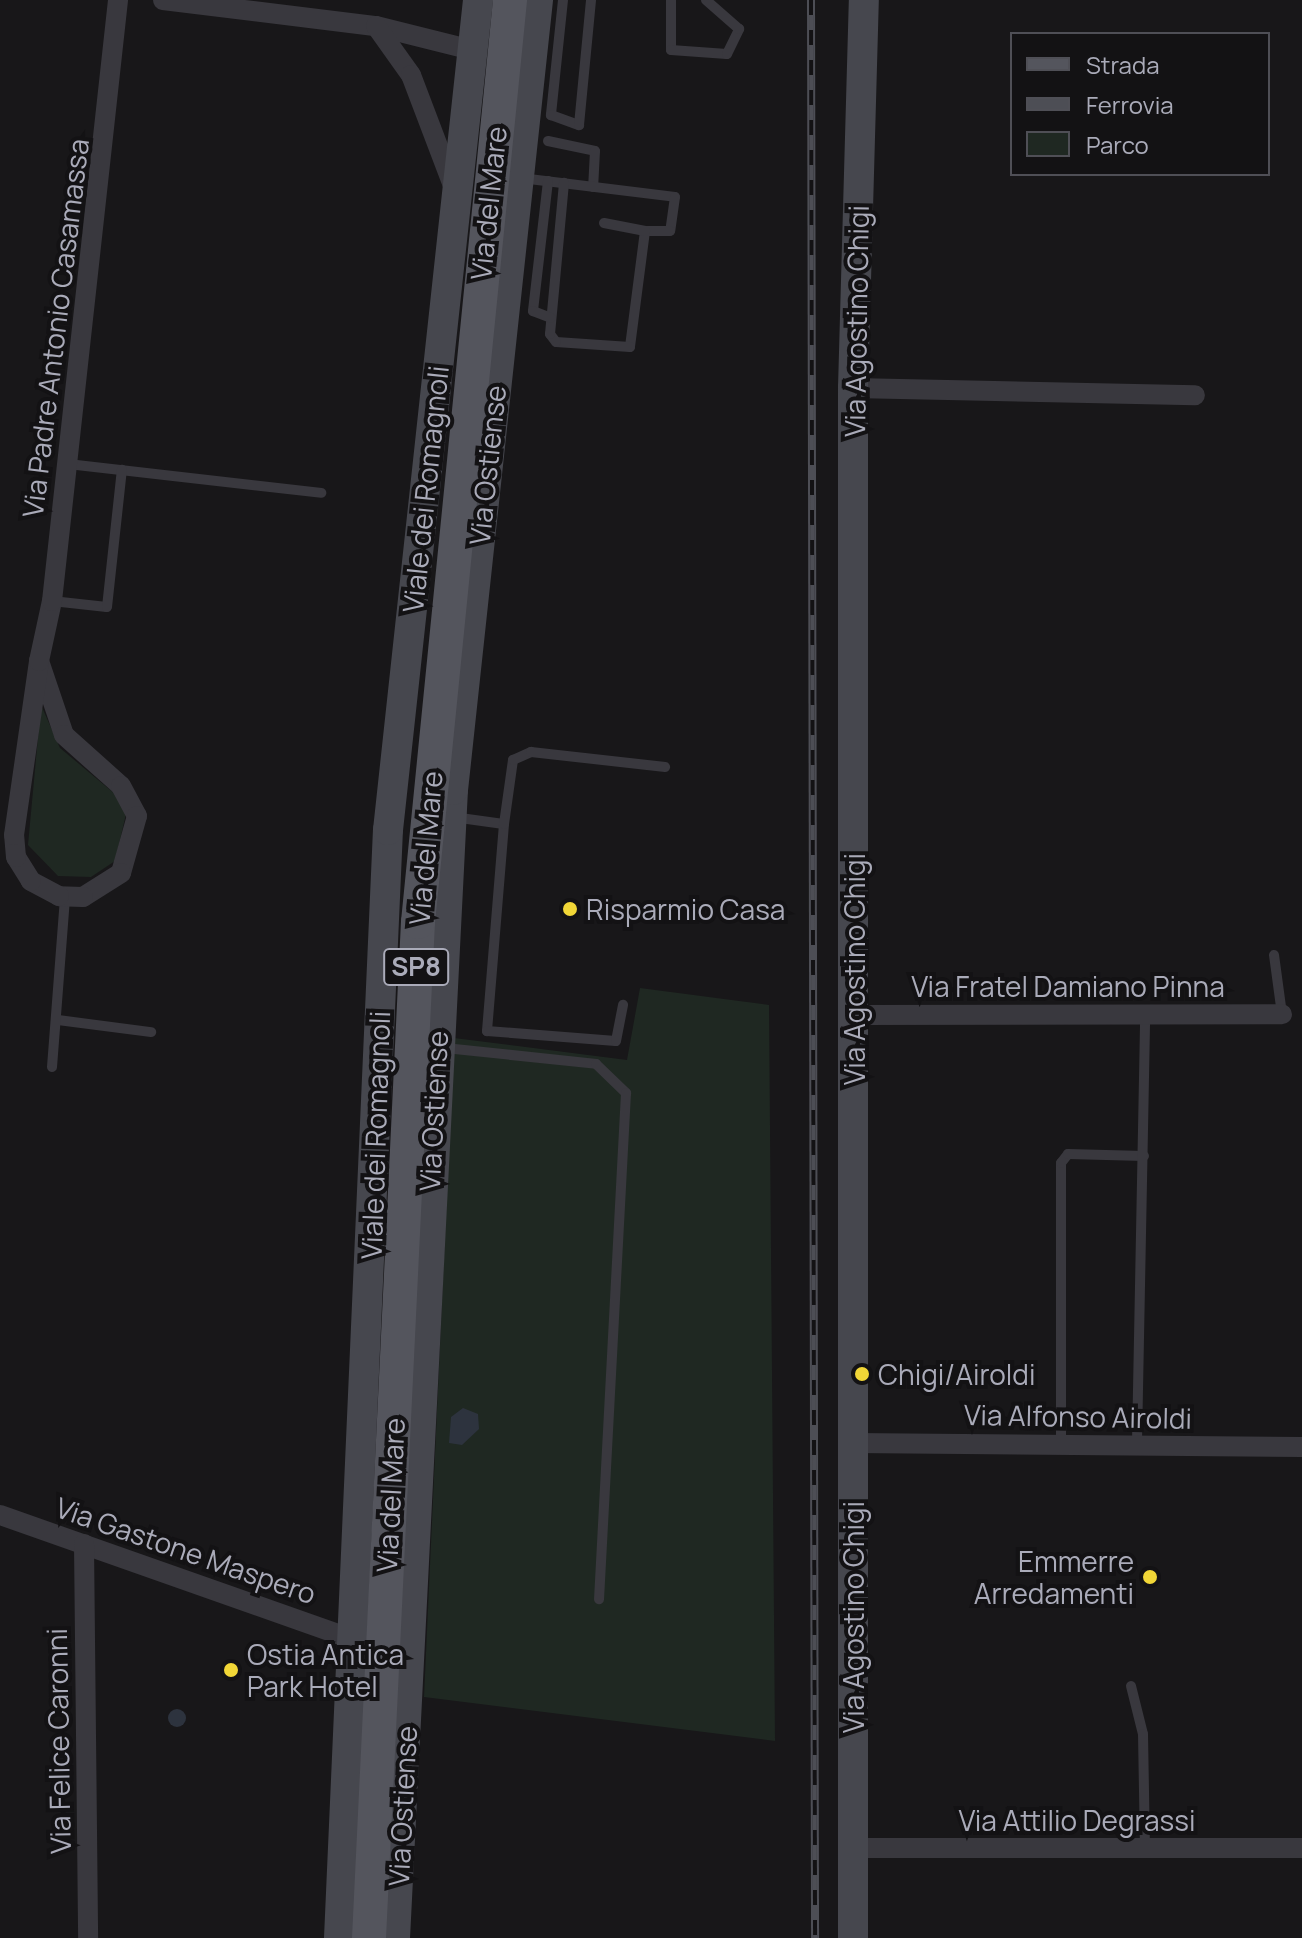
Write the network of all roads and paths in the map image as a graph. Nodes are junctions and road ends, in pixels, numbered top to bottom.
1 (118, 0) edge
2 (163, 0) edge
3 (478, 0) edge
4 (510, 0) edge
5 (538, 0) edge
6 (563, 0) edge
7 (591, 0) edge
8 (671, 0) edge
9 (706, 0) edge
10 (864, 0) edge
11 (376, 26) junction
12 (472, 50) junction
13 (548, 141) dead end
14 (533, 179) junction
15 (564, 183) junction
16 (593, 187) junction
17 (456, 195) junction
18 (604, 223) dead end
19 (645, 231) junction
20 (551, 318) junction
21 (853, 388) junction
22 (1195, 395) dead end
23 (68, 464) junction
24 (122, 470) junction
25 (321, 493) dead end
26 (52, 601) junction
27 (39, 661) junction
28 (665, 767) dead end
29 (451, 816) junction
30 (504, 824) junction
31 (65, 897) junction
32 (1274, 955) dead end
33 (623, 1005) dead end
34 (1145, 1013) junction
35 (1282, 1014) joint
36 (855, 1015) junction
37 (58, 1020) junction
38 (151, 1032) dead end
39 (435, 1047) junction
40 (52, 1067) dead end
41 (1144, 1156) junction
42 (1061, 1441) junction
43 (1137, 1442) junction
44 (853, 1443) junction
45 (1302, 1447) edge
46 (0, 1515) edge
47 (84, 1544) junction
48 (599, 1599) dead end
49 (353, 1639) junction
50 (1131, 1686) dead end
51 (852, 1848) junction
52 (1145, 1848) junction
53 (1302, 1848) edge
54 (88, 1938) edge
55 (339, 1938) edge
56 (369, 1938) edge
57 (395, 1938) edge
58 (853, 1938) edge

1 - 23 street, Via Padre Antonio Casamassa
2 - 11 street
3 - 12 main road, Viale dei Romagnoli
4 - 56 main road, Via del Mare / SP8
5 - 14 main road, Via Ostiense
6 - 7 lane
8 - 9 lane
10 - 21 main road, Via Agostino Chigi
11 - 12 street
11 - 17 street
12 - 17 main road, Viale dei Romagnoli
13 - 16 lane
14 - 15 lane
14 - 20 lane
14 - 29 main road, Via Ostiense
15 - 16 lane
15 - 20 lane
16 - 19 lane
17 - 49 main road, Viale dei Romagnoli
18 - 19 lane
19 - 20 lane
21 - 22 street
21 - 36 main road, Via Agostino Chigi
23 - 24 lane
23 - 26 street, Via Padre Antonio Casamassa
24 - 25 lane
24 - 26 lane
26 - 27 street, Via Padre Antonio Casamassa
27 - 31 street, Via Padre Antonio Casamassa
27 - 31 street
28 - 30 lane
29 - 30 lane
29 - 39 main road, Via Ostiense
30 - 33 lane
31 - 37 lane
32 - 35 lane
34 - 35 street, Via Fratel Damiano Pinna
34 - 36 street, Via Fratel Damiano Pinna
34 - 41 lane
36 - 44 main road, Via Agostino Chigi
37 - 38 lane
37 - 40 lane
39 - 48 lane
39 - 57 main road, Via Ostiense
41 - 42 lane
41 - 43 lane
42 - 43 street, Via Alfonso Airoldi
42 - 44 street, Via Alfonso Airoldi
43 - 45 street, Via Alfonso Airoldi
44 - 51 main road, Via Agostino Chigi
46 - 47 street, Via Gastone Maspero
47 - 49 street, Via Gastone Maspero
47 - 54 street, Via Felice Caronni
49 - 55 main road, Viale dei Romagnoli
50 - 52 lane
51 - 52 street, Via Attilio Degrassi
51 - 58 main road, Via Agostino Chigi
52 - 53 street, Via Attilio Degrassi

